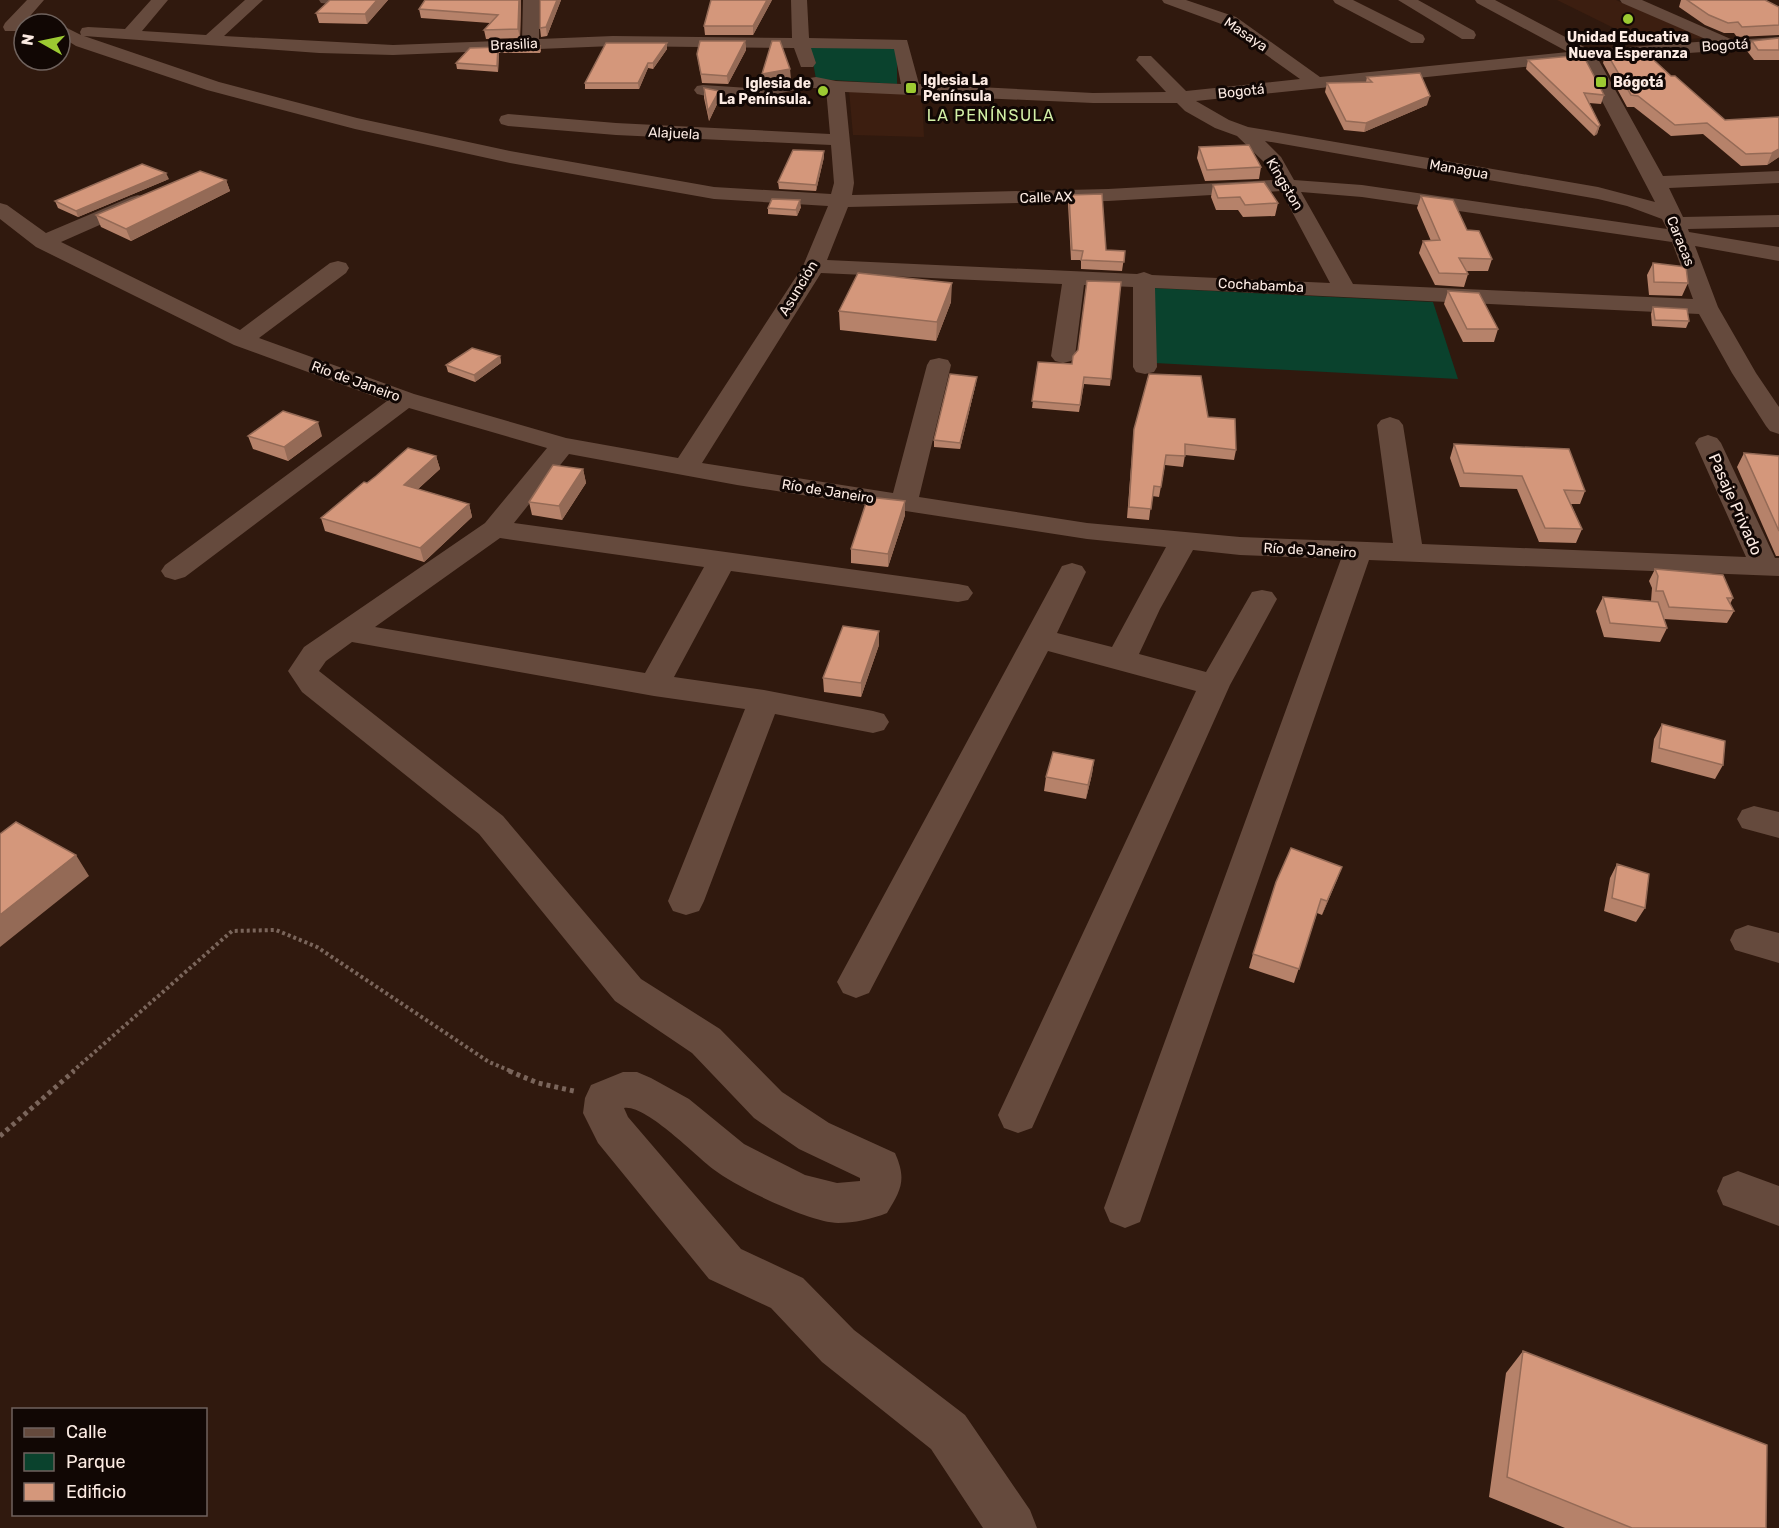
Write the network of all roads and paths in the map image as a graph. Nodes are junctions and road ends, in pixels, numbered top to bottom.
1 (36, 0) edge
2 (160, 0) edge
3 (255, 0) edge
4 (327, 0) edge
5 (338, 0) edge
6 (531, 0) edge
7 (799, 0) edge
8 (1170, 0) edge
9 (1198, 0) edge
10 (1341, 0) edge
11 (1406, 0) edge
12 (1483, 0) edge
13 (1628, 0) edge
14 (1193, 1) edge
15 (25, 12) edge
16 (72, 31) edge
17 (129, 35) junction
18 (1468, 35) dead end
19 (72, 36) edge
20 (1417, 39) dead end
21 (210, 40) junction
22 (1779, 42) edge
23 (530, 43) junction
24 (801, 44) junction
25 (1731, 44) junction
26 (1587, 55) junction
27 (1145, 60) dead end
28 (813, 82) junction
29 (1315, 82) junction
30 (835, 86) junction
31 (911, 88) junction
32 (703, 90) edge
33 (1183, 97) junction
34 (508, 120) dead end
35 (1244, 132) junction
36 (840, 140) junction
37 (1779, 177) edge
38 (1656, 182) junction
39 (1287, 185) junction
40 (152, 195) edge
41 (840, 201) junction
42 (0, 209) edge
43 (1779, 221) edge
44 (1675, 225) junction
45 (44, 242) junction
46 (1779, 254) edge
47 (814, 266) junction
48 (338, 268) dead end
49 (1074, 276) junction
50 (1143, 279) junction
51 (1344, 288) junction
52 (1707, 307) junction
53 (242, 340) junction
54 (1063, 356) dead end
55 (939, 365) dead end
56 (1145, 367) dead end
57 (405, 399) junction
58 (1390, 425) dead end
59 (1779, 426) edge
60 (1708, 442) dead end
61 (563, 445) junction
62 (686, 467) junction
63 (904, 502) junction
64 (495, 529) junction
65 (1184, 540) junction
66 (1358, 552) junction
67 (1409, 554) junction
68 (723, 559) junction
69 (1772, 567) edge
70 (175, 572) dead end
71 (1072, 572) dead end
72 (958, 593) dead end
73 (1262, 599) dead end
74 (349, 632) junction
75 (1039, 639) junction
76 (1120, 659) junction
77 (654, 685) junction
78 (1214, 685) junction
79 (764, 701) junction
80 (873, 722) dead end
81 (686, 901) dead end
82 (856, 982) dead end
83 (605, 1098) junction
84 (1018, 1115) dead end
85 (0, 1136) edge
86 (1738, 1191) dead end
87 (1779, 1206) edge
88 (1125, 1208) dead end
89 (1012, 1528) edge

1 - 15 street
2 - 17 street
3 - 21 street
4 - 5 street
6 - 23 street
7 - 24 street
8 - 29 street, Masaya
9 - 14 street
10 - 20 street
11 - 18 street
12 - 26 street
13 - 25 street
16 - 17 street, Brasilia
17 - 21 street, Brasilia
19 - 41 street, Calle AX
21 - 23 street, Brasilia
22 - 25 street, Bogotá
23 - 24 street, Brasilia
24 - 28 street
24 - 31 street, Brasilia
25 - 26 street, Bogotá
26 - 29 street, Bogotá
26 - 38 street, Caracas
27 - 33 street, Kingston
28 - 30 street, Bogotá
28 - 32 street, Bogotá
29 - 33 street, Bogotá
30 - 31 street, Bogotá
30 - 36 street, Asunción
31 - 33 street, Bogotá
33 - 35 street, Kingston
34 - 36 street, Alajuela
35 - 39 street, Kingston
35 - 44 street, Managua
36 - 41 street, Asunción
37 - 38 street
38 - 44 street, Caracas
39 - 41 street, Calle AX
39 - 44 street, Calle AX
39 - 51 street, Kingston
40 - 45 street
41 - 47 street, Asunción
42 - 45 street, Río de Janeiro
43 - 44 street
44 - 46 street
44 - 52 street, Caracas
45 - 53 street, Río de Janeiro
47 - 49 street, Cochabamba
47 - 62 street, Asunción
48 - 53 street
49 - 50 street, Cochabamba
49 - 54 street
50 - 51 street, Cochabamba
50 - 56 street
51 - 52 street, Cochabamba
52 - 59 street, Caracas
53 - 57 street, Río de Janeiro
55 - 63 street
57 - 61 street, Río de Janeiro
57 - 70 street
58 - 67 street
60 - 69 street, Pasaje Privado
61 - 62 street, Río de Janeiro
61 - 64 street
62 - 63 street, Río de Janeiro
63 - 65 street, Río de Janeiro
64 - 68 street
64 - 74 street
65 - 66 street, Río de Janeiro
65 - 76 street
66 - 67 street, Río de Janeiro
66 - 88 street
67 - 69 street, Río de Janeiro
68 - 72 street
68 - 77 street
71 - 75 street
73 - 78 street
74 - 77 street
74 - 83 street
75 - 76 street
75 - 82 street
76 - 78 street
77 - 79 street
78 - 84 street
79 - 80 street
79 - 81 street
83 - 85 path
83 - 89 street
86 - 87 street

